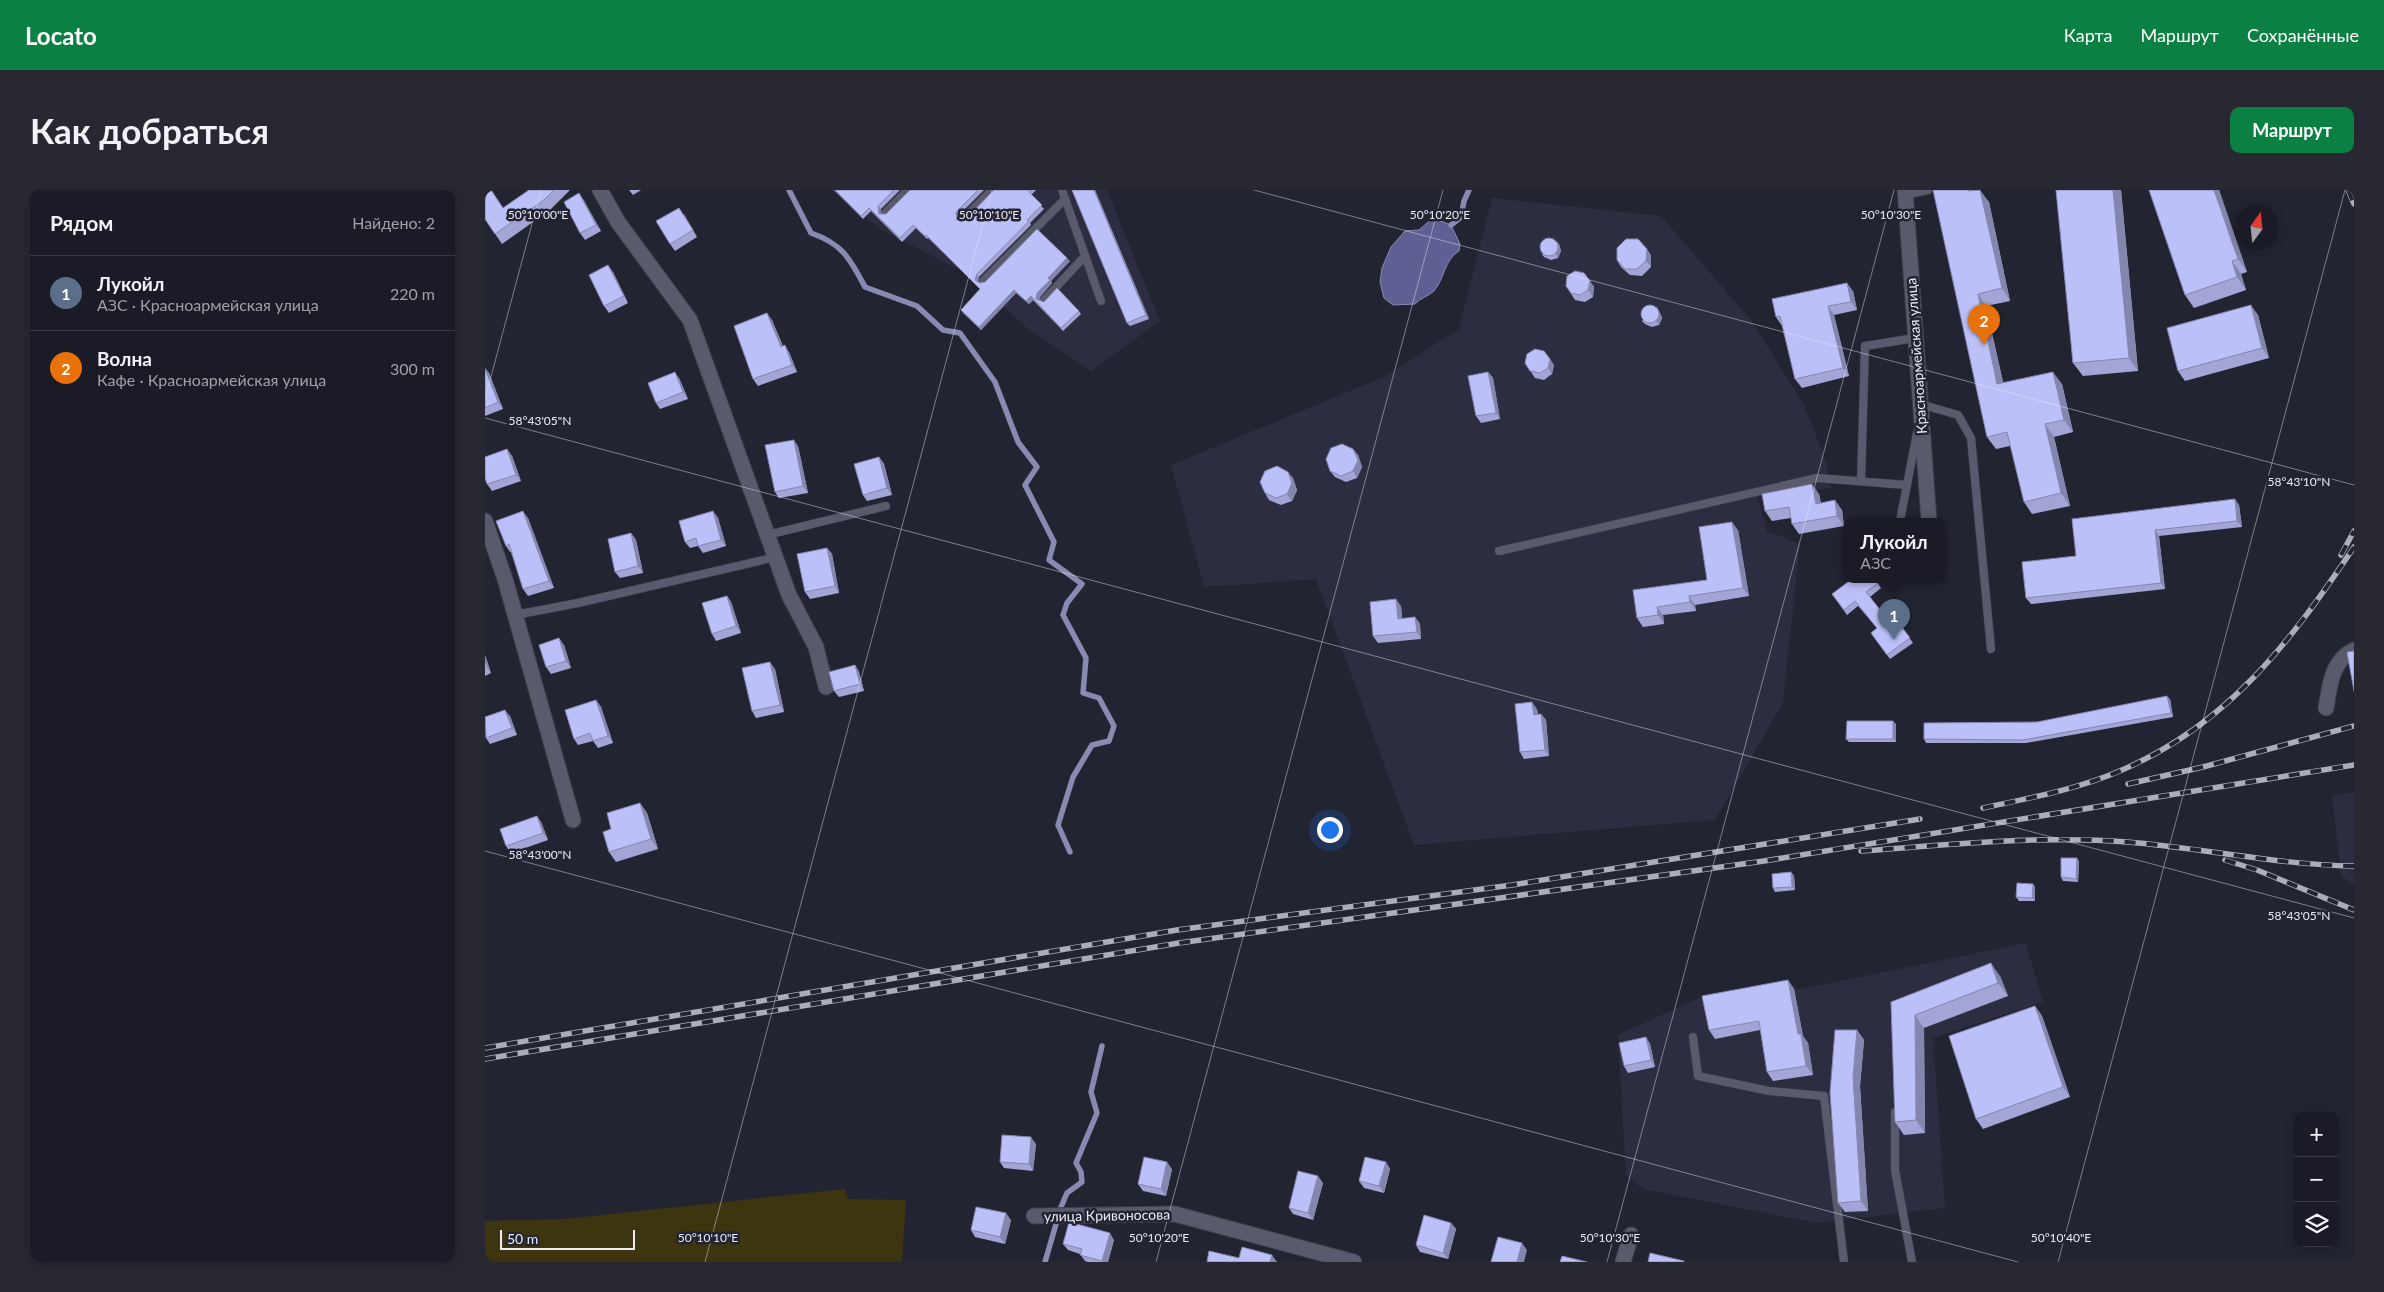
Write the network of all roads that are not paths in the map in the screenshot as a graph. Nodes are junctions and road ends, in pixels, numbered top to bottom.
1 (600, 190) edge
2 (909, 190) edge
3 (991, 190) edge
4 (1062, 190) edge
5 (1928, 190) edge
6 (1905, 192) edge
7 (1065, 199) junction
8 (885, 213) edge
9 (963, 219) edge
10 (1085, 256) junction
11 (983, 280) edge
12 (1045, 300) edge
13 (1101, 301) dead end
14 (1915, 338) junction
15 (1921, 409) junction
16 (1861, 481) junction
17 (1907, 485) junction
18 (886, 506) dead end
19 (1901, 518) edge
20 (1929, 518) edge
21 (485, 521) edge
22 (767, 535) junction
23 (1499, 551) dead end
24 (775, 558) junction
25 (515, 615) junction
26 (1991, 649) dead end
27 (2354, 650) edge
28 (826, 687) dead end
29 (2326, 708) dead end
30 (573, 820) dead end
31 (1693, 1037) dead end
32 (1895, 1103) edge
33 (1034, 1216) dead end
34 (1631, 1236) dead end
35 (1354, 1262) edge
36 (1623, 1262) edge
37 (1844, 1262) edge
38 (1912, 1262) edge

1 - 22 street
2 - 8 lane
3 - 9 lane
4 - 7 lane
5 - 6 lane
6 - 14 street, Красноармейская улица
7 - 10 lane
7 - 11 lane
10 - 12 lane
10 - 13 lane
14 - 15 street, Красноармейская улица
14 - 16 lane
15 - 17 lane
15 - 20 street, Красноармейская улица
15 - 26 lane
16 - 17 lane
16 - 23 lane
17 - 19 lane
18 - 22 lane
21 - 25 street
22 - 24 street
24 - 25 lane
24 - 28 street
25 - 30 street
27 - 29 street
31 - 37 lane
32 - 38 lane
33 - 35 street, улица Кривоносова
34 - 36 street

